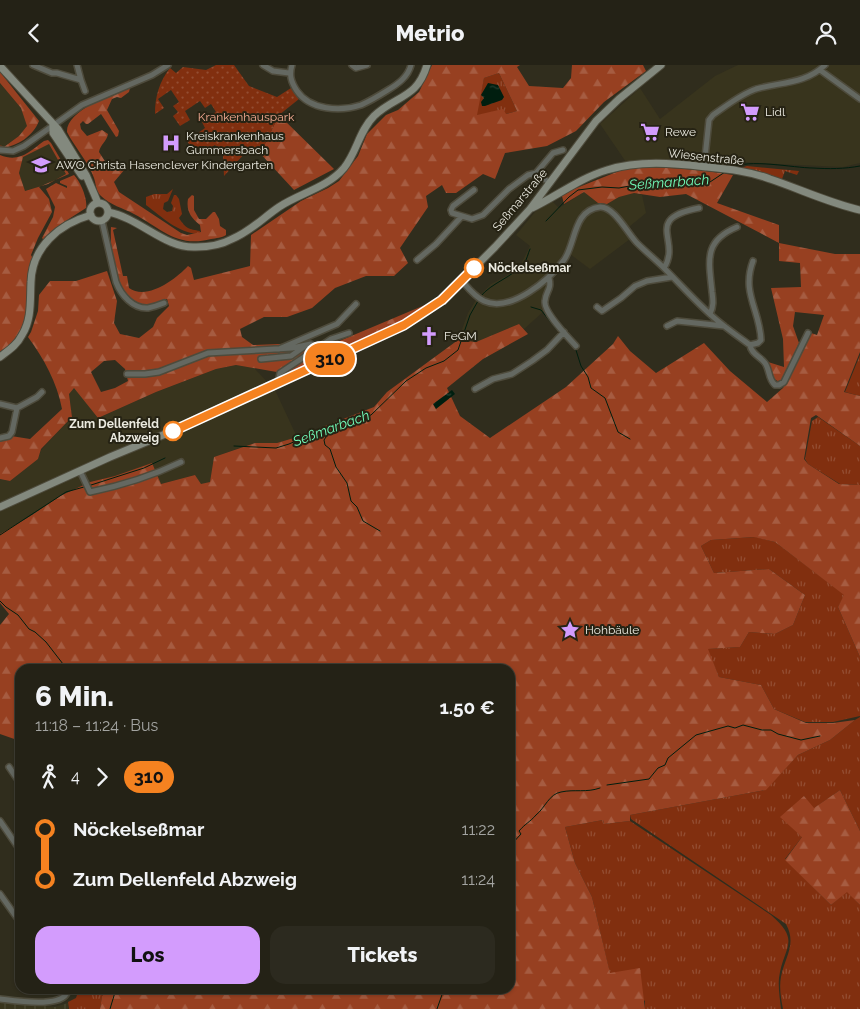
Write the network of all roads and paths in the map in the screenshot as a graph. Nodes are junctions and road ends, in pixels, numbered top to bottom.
1 (33, 65) edge
2 (78, 65) edge
3 (168, 65) edge
4 (263, 65) edge
5 (292, 65) edge
6 (352, 65) edge
7 (367, 65) edge
8 (411, 65) edge
9 (427, 65) edge
10 (661, 65) edge
11 (824, 65) edge
12 (0, 66) edge
13 (820, 70) junction
14 (290, 73) junction
15 (81, 80) junction
16 (85, 91) dead end
17 (860, 99) edge
18 (52, 125) junction
19 (0, 150) edge
20 (563, 150) dead end
21 (704, 167) junction
22 (536, 173) junction
23 (550, 183) junction
24 (565, 189) junction
25 (474, 191) dead end
26 (96, 204) junction
27 (530, 209) junction
28 (699, 209) dead end
29 (860, 210) edge
30 (108, 213) junction
31 (91, 215) junction
32 (462, 216) junction
33 (102, 221) junction
34 (737, 227) dead end
35 (417, 260) dead end
36 (753, 261) dead end
37 (664, 268) junction
38 (672, 277) junction
39 (549, 278) junction
40 (462, 281) junction
41 (164, 303) dead end
42 (356, 304) dead end
43 (597, 307) dead end
44 (710, 314) junction
45 (667, 326) dead end
46 (724, 326) junction
47 (564, 332) junction
48 (349, 333) dead end
49 (808, 333) dead end
50 (750, 345) junction
51 (306, 346) junction
52 (576, 347) dead end
53 (316, 348) junction
54 (279, 349) junction
55 (0, 357) edge
56 (261, 359) dead end
57 (127, 374) dead end
58 (278, 383) junction
59 (475, 389) dead end
60 (42, 392) dead end
61 (0, 404) edge
62 (17, 408) junction
63 (0, 438) edge
64 (181, 462) dead end
65 (80, 471) junction
66 (0, 507) edge
67 (9, 767) dead end
68 (15, 776) edge
69 (0, 821) edge
70 (15, 844) edge
71 (0, 894) edge
72 (15, 915) edge
73 (67, 994) edge
74 (0, 999) edge

1 - 15 street
2 - 15 street
3 - 18 street
4 - 14 street
5 - 14 street
6 - 7 street
8 - 14 street
9 - 30 main road
10 - 23 main road, Seßmarstraße
11 - 13 street
12 - 18 main road
13 - 17 street
13 - 21 street
15 - 16 street
18 - 19 street
18 - 26 main road
20 - 22 street
21 - 24 main road, Wiesenstraße
21 - 29 main road, Wiesenstraße
22 - 23 street
22 - 32 street
23 - 24 main road
23 - 27 main road, Seßmarstraße
24 - 27 main road, Wiesenstraße
25 - 32 street
26 - 30 main road
26 - 31 main road
27 - 40 main road, Seßmarstraße
28 - 37 street
30 - 33 main road
31 - 33 main road
31 - 55 main road
32 - 35 street
33 - 41 street
34 - 44 street
36 - 50 street
37 - 38 street
37 - 39 street
38 - 43 street
38 - 44 street
39 - 40 street
39 - 47 street
40 - 58 main road, Seßmarstraße
42 - 54 street
44 - 46 street
45 - 46 street
46 - 50 street
47 - 52 street
47 - 59 street
48 - 53 street
49 - 50 street
51 - 53 street
51 - 54 street
51 - 56 street
53 - 58 street
54 - 57 street
58 - 65 main road, Seßmarstraße
60 - 62 street
61 - 62 street
62 - 63 street
64 - 65 street
65 - 66 main road, Seßmarstraße
67 - 68 street
69 - 70 street
71 - 72 street
73 - 74 street

